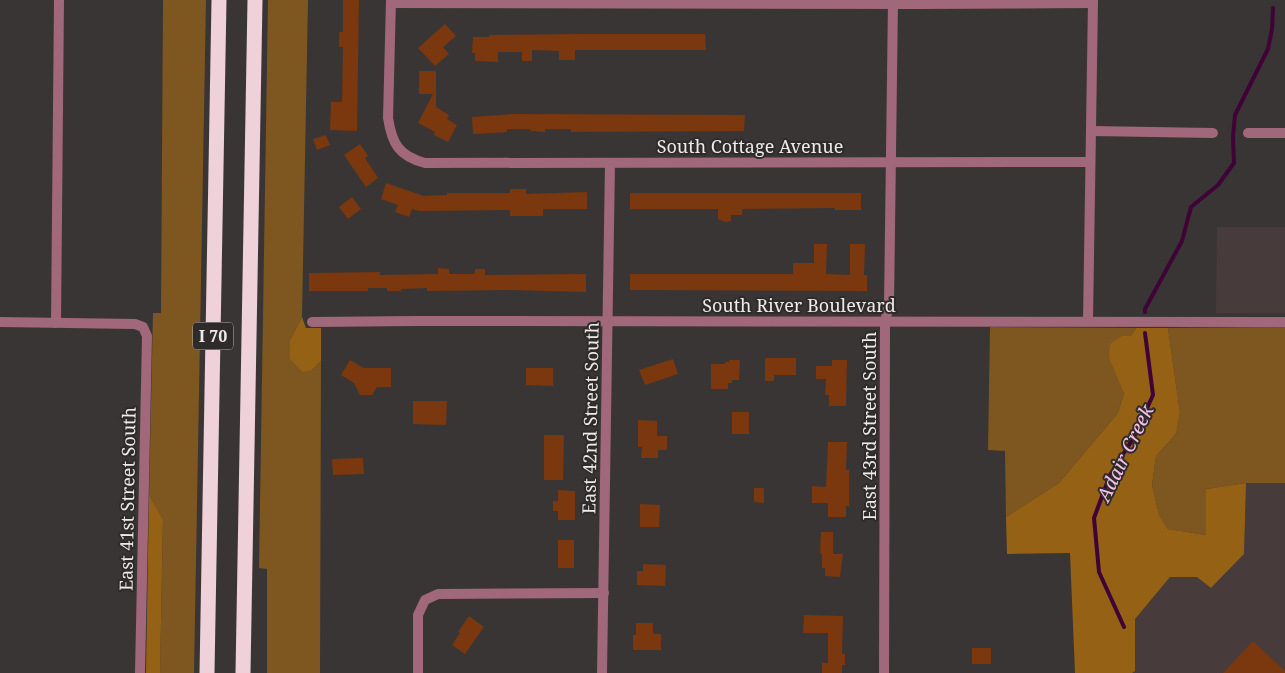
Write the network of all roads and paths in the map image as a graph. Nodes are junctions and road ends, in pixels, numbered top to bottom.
1 (59, 0) edge
2 (219, 0) edge
3 (255, 0) edge
4 (391, 1) edge
5 (893, 2) edge
6 (1093, 2) edge
7 (1091, 131) junction
8 (1213, 133) dead end
9 (1248, 133) dead end
10 (1285, 133) edge
11 (1090, 162) junction
12 (610, 163) junction
13 (891, 163) junction
14 (607, 321) junction
15 (1088, 321) junction
16 (0, 322) edge
17 (312, 322) dead end
18 (885, 322) junction
19 (1285, 322) edge
20 (56, 323) junction
21 (604, 593) junction
22 (140, 673) edge
23 (207, 673) edge
24 (243, 673) edge
25 (418, 673) edge
26 (602, 673) edge
27 (884, 673) edge

1 - 20 street
2 - 23 highway, I 70
3 - 24 highway, I 70
4 - 5 street
4 - 12 street, South Cottage Avenue
5 - 6 street
5 - 13 street, East 43rd Street South
6 - 7 street
7 - 8 street
7 - 11 street
9 - 10 street
11 - 13 street, South Cottage Avenue
11 - 15 street
12 - 13 street, South Cottage Avenue
12 - 14 street, East 42nd Street South
13 - 18 street, East 43rd Street South
14 - 17 street, South River Boulevard
14 - 18 street, South River Boulevard
14 - 21 street, East 42nd Street South
15 - 18 street, South River Boulevard
15 - 19 street, South River Boulevard
16 - 20 street
18 - 27 street, East 43rd Street South
20 - 22 street, East 41st Street South
21 - 25 street
21 - 26 street, East 42nd Street South

